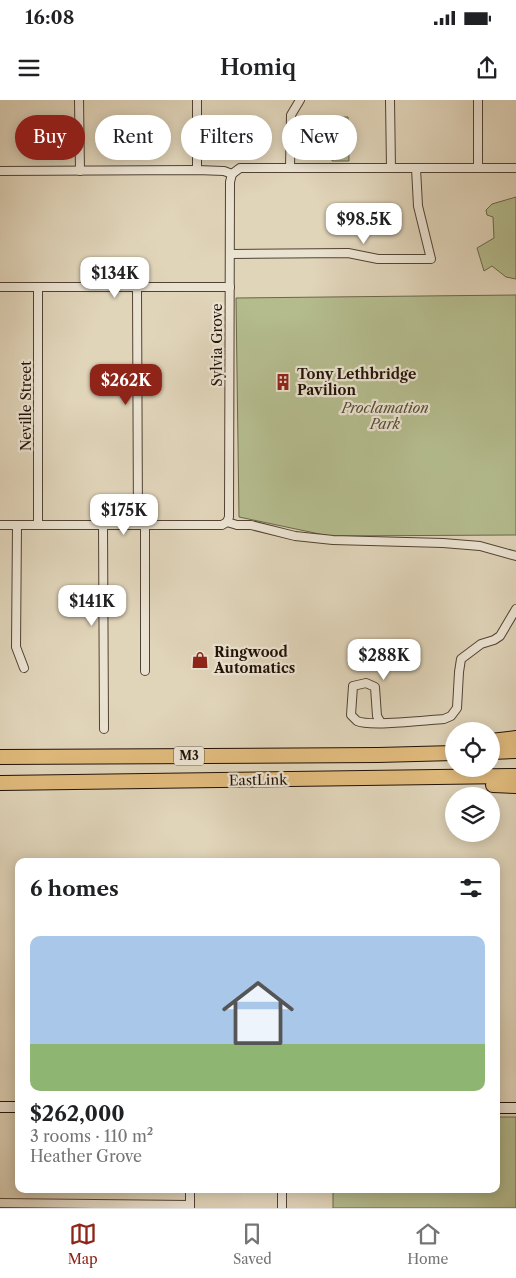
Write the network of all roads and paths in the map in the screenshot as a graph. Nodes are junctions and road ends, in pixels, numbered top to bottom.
1 (79, 100) edge
2 (197, 100) edge
3 (300, 100) edge
4 (390, 100) edge
5 (478, 100) edge
6 (478, 167) junction
7 (290, 168) junction
8 (391, 168) junction
9 (416, 168) junction
10 (516, 168) edge
11 (197, 170) junction
12 (0, 171) edge
13 (80, 172) junction
14 (232, 174) junction
15 (230, 254) junction
16 (0, 287) edge
17 (38, 287) junction
18 (230, 287) junction
19 (138, 288) junction
20 (228, 520) junction
21 (0, 525) edge
22 (17, 525) junction
23 (38, 525) junction
24 (103, 525) junction
25 (141, 525) junction
26 (516, 556) edge
27 (516, 609) edge
28 (24, 668) dead end
29 (145, 670) dead end
30 (381, 723) junction
31 (104, 729) dead end
32 (516, 738) edge
33 (500, 740) edge
34 (445, 747) edge
35 (516, 751) edge
36 (500, 752) edge
37 (445, 753) edge
38 (378, 755) junction
39 (0, 757) edge
40 (516, 776) edge
41 (403, 778) junction
42 (0, 783) edge
43 (516, 786) edge
44 (0, 1107) edge
45 (15, 1107) edge
46 (500, 1108) edge
47 (516, 1108) edge
48 (190, 1193) edge
49 (282, 1193) edge
50 (0, 1203) edge
51 (190, 1206) edge
52 (282, 1208) edge

1 - 13 street
2 - 11 street
3 - 7 street
4 - 8 street
5 - 6 street
6 - 9 street
6 - 10 street
7 - 8 street
7 - 14 street
8 - 9 street
9 - 15 street
11 - 13 street
11 - 14 street
12 - 13 street
14 - 15 street, Sylvia Grove
15 - 18 street, Sylvia Grove
16 - 17 street
17 - 19 street
17 - 23 street, Neville Street
18 - 19 street
18 - 20 street, Sylvia Grove
19 - 25 street
20 - 25 street
20 - 26 street
21 - 22 street
22 - 23 street
22 - 28 street
23 - 24 street
24 - 25 street
24 - 31 street
25 - 29 street
27 - 30 street
30 - 30 street
32 - 33 highway
34 - 38 highway
35 - 36 highway
37 - 38 highway, EastLink / M3
38 - 39 highway, EastLink / M3
40 - 41 highway, EastLink / M3
41 - 42 highway, EastLink / M3
41 - 43 highway
44 - 45 main road
46 - 47 main road
48 - 51 street
49 - 52 street
50 - 51 street

